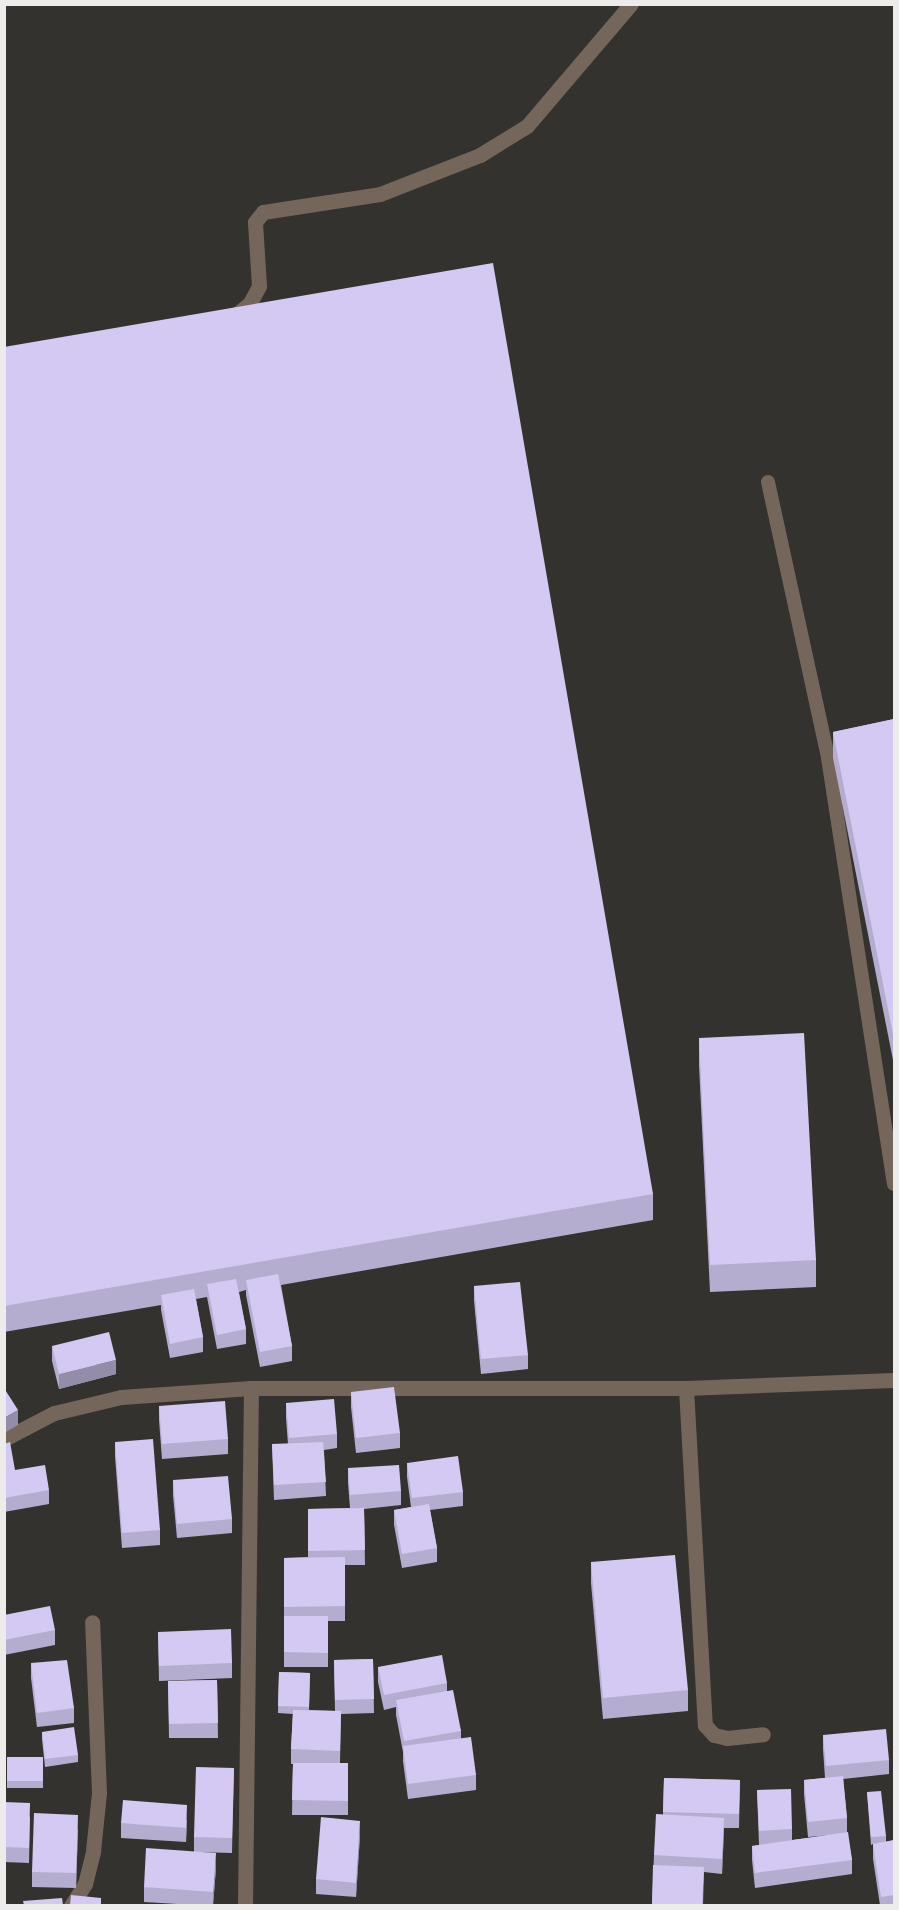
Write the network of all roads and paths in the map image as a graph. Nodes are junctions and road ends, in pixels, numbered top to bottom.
1 (631, 4) edge
2 (215, 322) edge
3 (768, 482) dead end
4 (894, 1184) edge
5 (894, 1380) edge
6 (251, 1388) junction
7 (686, 1388) junction
8 (4, 1439) edge
9 (92, 1622) dead end
10 (763, 1734) dead end
11 (71, 1905) edge
12 (245, 1905) edge

1 - 2 street
3 - 4 lane
5 - 7 street
6 - 7 street
6 - 8 street
6 - 12 street
7 - 10 street
9 - 11 street

